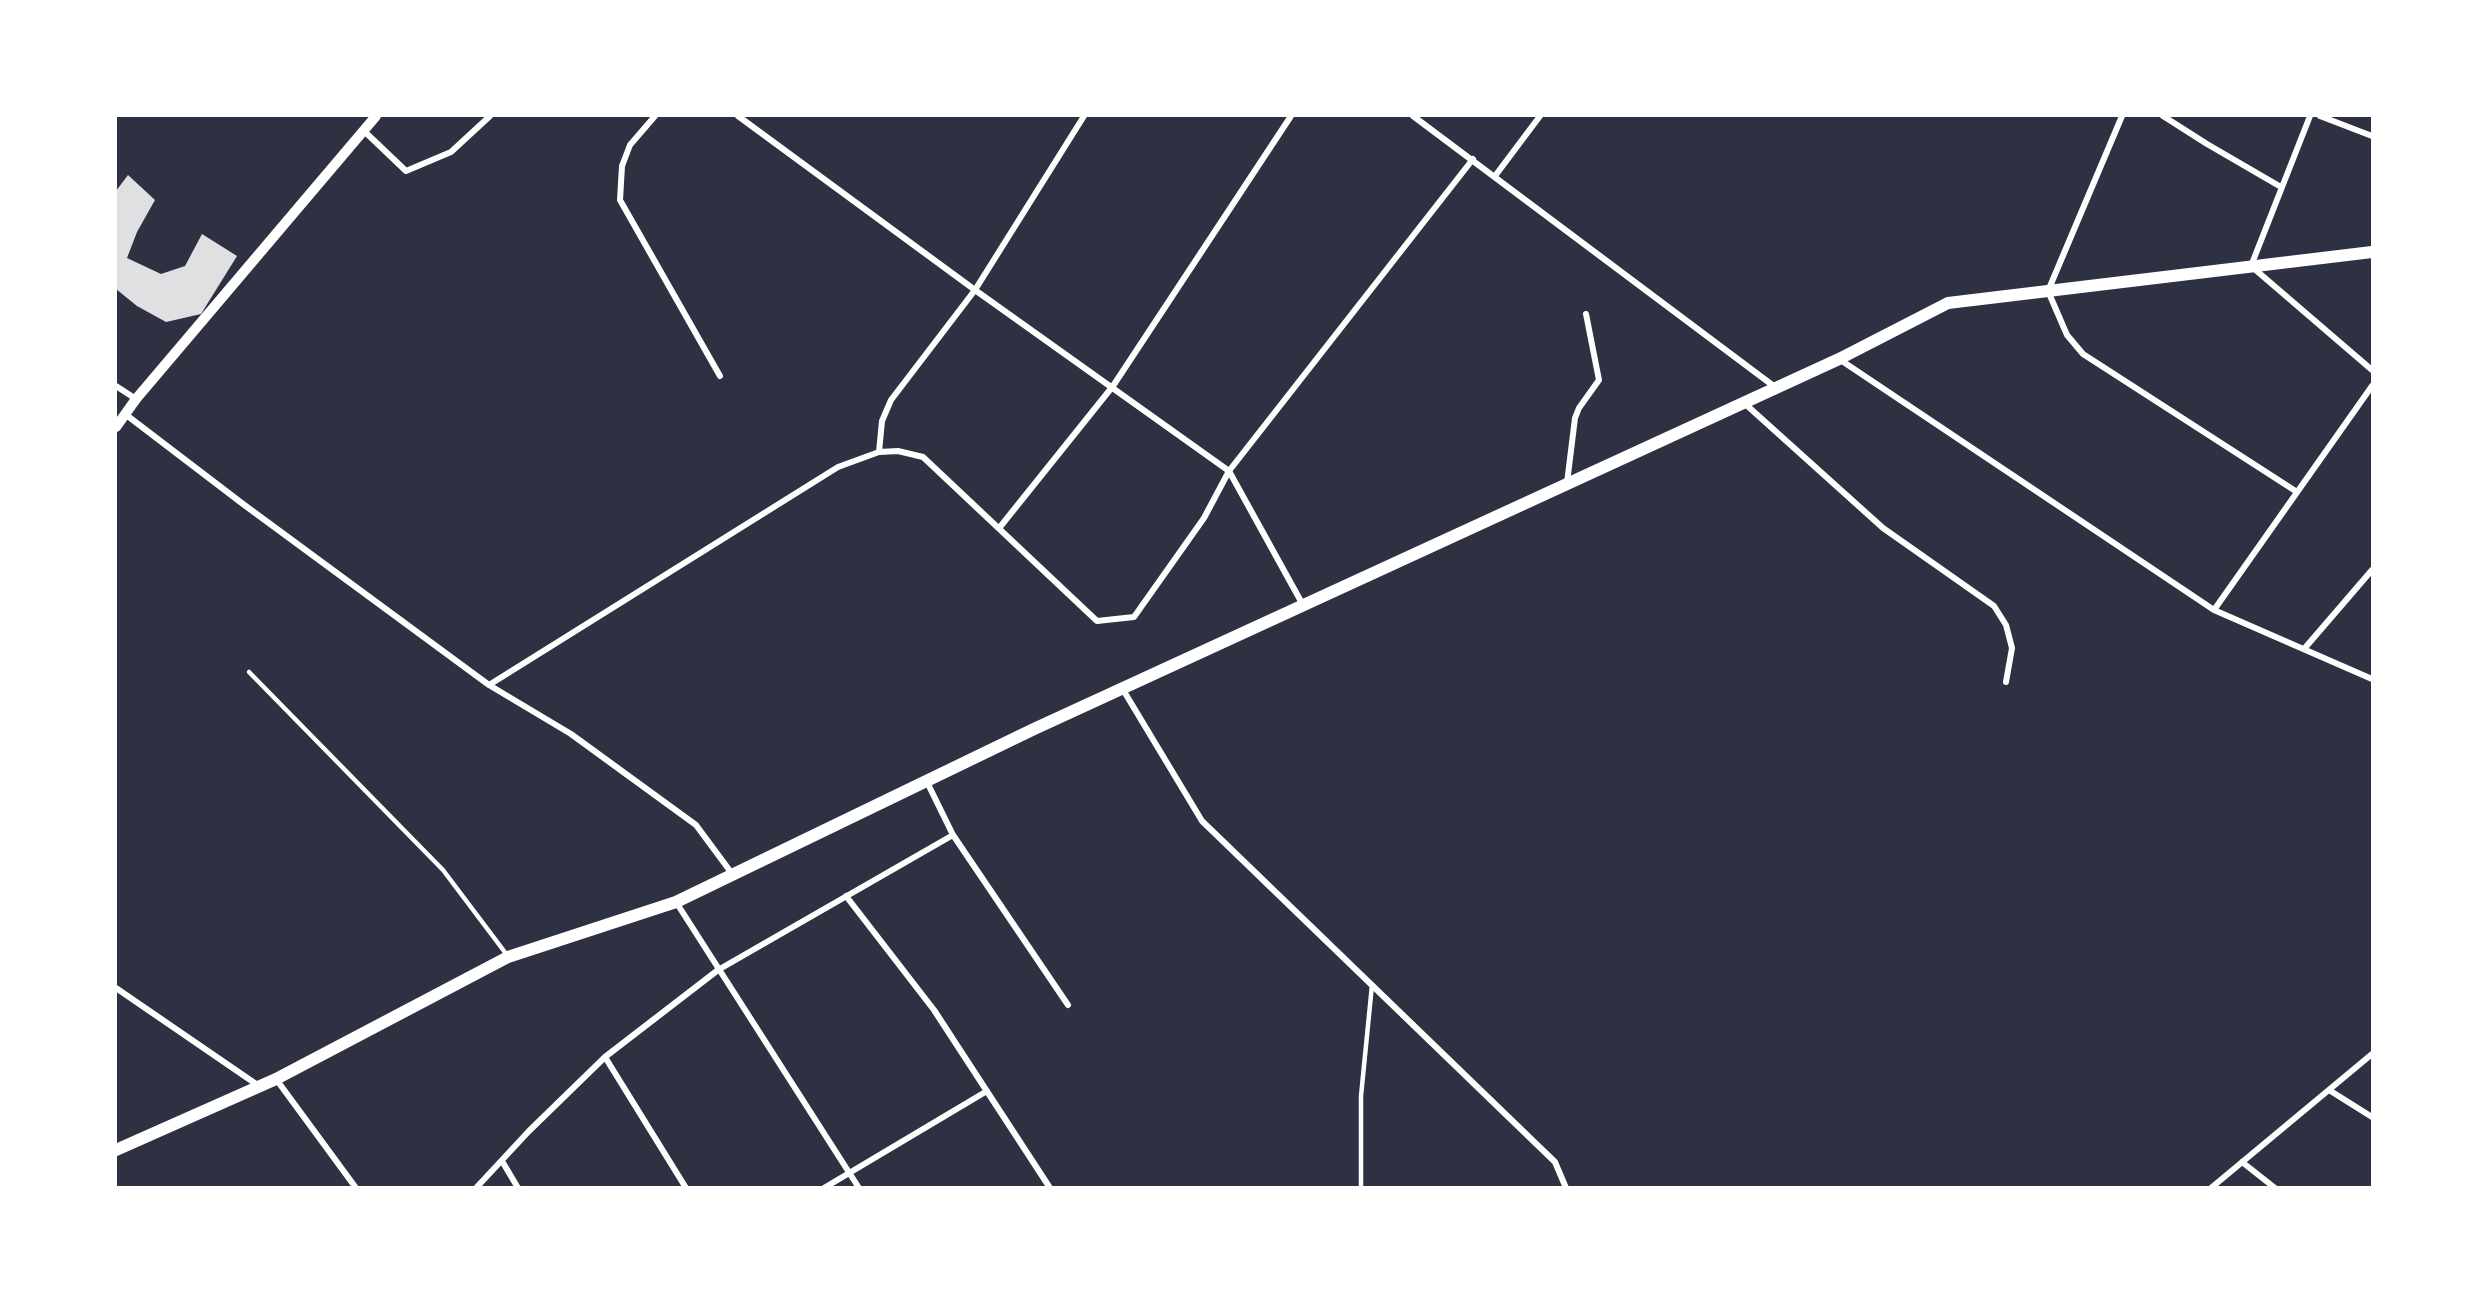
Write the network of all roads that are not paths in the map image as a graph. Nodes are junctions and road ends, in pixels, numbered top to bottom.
1 (376, 116) edge
2 (490, 116) edge
3 (655, 116) edge
4 (738, 116) edge
5 (1084, 116) edge
6 (1292, 116) edge
7 (1413, 116) edge
8 (1540, 116) edge
9 (2122, 116) edge
10 (2163, 116) edge
11 (2310, 116) edge
12 (2320, 116) edge
13 (363, 130) junction
14 (2373, 136) edge
15 (1473, 159) junction
16 (1495, 176) junction
17 (2281, 187) junction
18 (2373, 252) edge
19 (2251, 266) junction
20 (975, 290) junction
21 (2048, 291) junction
22 (1586, 314) dead end
23 (1839, 359) junction
24 (2373, 370) edge
25 (720, 376) dead end
26 (116, 386) edge
27 (1113, 386) junction
28 (2373, 386) edge
29 (1775, 387) junction
30 (136, 399) junction
31 (1742, 402) junction
32 (125, 414) junction
33 (116, 428) edge
34 (879, 452) junction
35 (1229, 471) junction
36 (1567, 483) junction
37 (2297, 492) junction
38 (999, 527) junction
39 (2373, 570) edge
40 (1303, 605) junction
41 (2214, 610) junction
42 (2304, 649) junction
43 (249, 672) dead end
44 (2373, 679) edge
45 (2007, 682) dead end
46 (489, 685) junction
47 (1122, 688) junction
48 (927, 782) junction
49 (953, 835) junction
50 (733, 875) junction
51 (846, 896) junction
52 (676, 902) junction
53 (508, 957) junction
54 (718, 970) junction
55 (1372, 985) junction
56 (116, 988) edge
57 (1068, 1005) dead end
58 (2373, 1054) edge
59 (605, 1057) junction
60 (276, 1079) junction
61 (260, 1086) junction
62 (2329, 1090) junction
63 (987, 1091) junction
64 (2373, 1117) edge
65 (116, 1150) edge
66 (502, 1161) junction
67 (2242, 1162) junction
68 (849, 1172) junction
69 (356, 1188) edge
70 (476, 1188) edge
71 (518, 1188) edge
72 (686, 1188) edge
73 (824, 1188) edge
74 (859, 1188) edge
75 (1050, 1188) edge
76 (1361, 1188) edge
77 (1566, 1188) edge
78 (2211, 1188) edge
79 (2275, 1188) edge

1 - 13 street
2 - 13 street
3 - 25 street
4 - 20 street
5 - 20 street
6 - 27 street
7 - 15 street
8 - 16 street
9 - 21 street
10 - 17 street
11 - 17 street
12 - 14 street
13 - 30 street
15 - 16 street
15 - 35 street
16 - 29 street
17 - 19 street
18 - 19 main road
19 - 21 main road
19 - 24 street
20 - 27 street
20 - 34 street
21 - 23 main road
21 - 37 street
22 - 36 street
23 - 29 main road
23 - 41 street
26 - 30 street
27 - 35 street
27 - 38 street
28 - 37 street
29 - 31 main road
30 - 32 street
31 - 36 main road
31 - 45 street
32 - 33 street
32 - 46 street
34 - 38 street
34 - 46 street
35 - 38 street
35 - 40 street
36 - 40 main road
37 - 41 street
39 - 42 street
40 - 47 main road
41 - 42 street
42 - 44 street
43 - 53 lane
46 - 50 street
47 - 48 main road
47 - 55 street
48 - 49 street
48 - 50 main road
49 - 51 street
49 - 57 street
50 - 52 main road
51 - 54 street
51 - 63 street
52 - 53 main road
52 - 54 street
53 - 60 main road
54 - 59 street
54 - 68 street
55 - 76 lane
55 - 77 street
56 - 61 street
58 - 62 street
59 - 66 street
59 - 72 street
60 - 61 main road
60 - 69 street
61 - 65 main road
62 - 64 street
62 - 67 street
63 - 68 street
63 - 75 street
66 - 70 street
66 - 71 street
67 - 78 street
67 - 79 street
68 - 73 street
68 - 74 street

